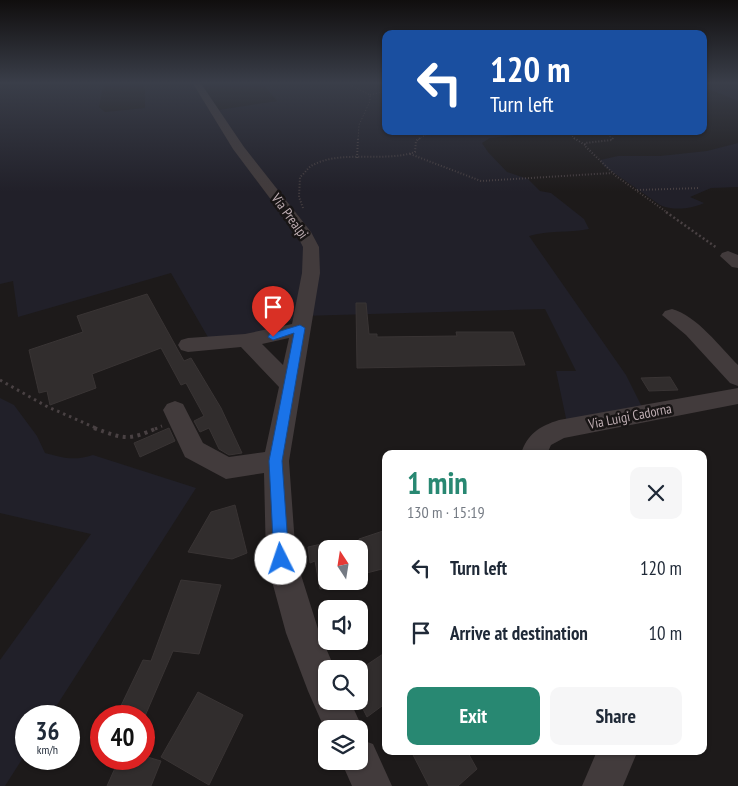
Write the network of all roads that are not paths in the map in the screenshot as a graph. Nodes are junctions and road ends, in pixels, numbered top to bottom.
1 (221, 119) edge
2 (672, 315) dead end
3 (300, 328) junction
4 (247, 341) junction
5 (188, 344) dead end
6 (738, 378) edge
7 (289, 384) junction
8 (738, 396) edge
9 (177, 414) road end
10 (535, 450) edge
11 (276, 461) junction
12 (318, 671) edge
13 (616, 755) edge
14 (365, 770) edge
15 (372, 786) edge
16 (602, 786) edge

1 - 3 street, Via Prealpi
2 - 6 street
3 - 4 street
3 - 7 street, Via Prealpi
4 - 5 street
4 - 7 street
7 - 11 street, Via Prealpi
8 - 10 street, Via Luigi Cadorna
9 - 11 street
11 - 12 street, Via Prealpi
13 - 16 street
14 - 15 street

